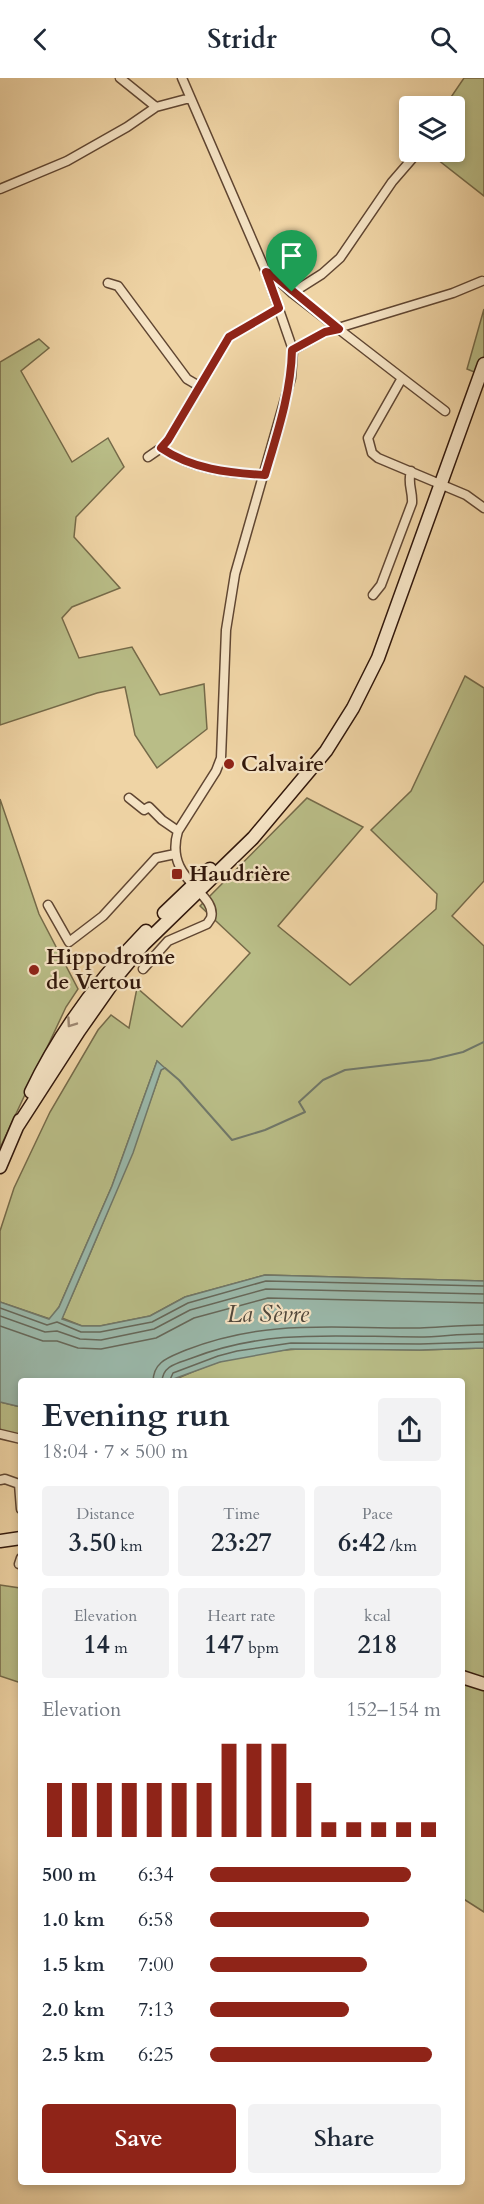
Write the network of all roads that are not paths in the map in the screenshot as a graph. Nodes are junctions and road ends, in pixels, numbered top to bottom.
1 (120, 78) edge
2 (182, 78) edge
3 (190, 98) junction
4 (156, 107) junction
5 (409, 162) edge
6 (0, 189) edge
7 (266, 272) junction
8 (482, 281) dead end
9 (108, 284) dead end
10 (292, 292) junction
11 (279, 308) junction
12 (339, 329) junction
13 (292, 350) junction
14 (484, 364) edge
15 (402, 378) junction
16 (199, 386) junction
17 (445, 411) dead end
18 (161, 448) junction
19 (148, 457) dead end
20 (411, 471) junction
21 (265, 475) junction
22 (441, 484) junction
23 (484, 508) edge
24 (373, 595) dead end
25 (129, 798) dead end
26 (178, 831) junction
27 (174, 854) junction
28 (195, 888) junction
29 (48, 905) dead end
30 (143, 969) dead end
31 (17, 1127) junction
32 (0, 1167) edge
33 (0, 1434) edge
34 (18, 1438) edge
35 (0, 1480) edge
36 (18, 1482) edge
37 (18, 1538) edge
38 (0, 1541) edge
39 (465, 1678) edge
40 (484, 1684) edge

1 - 4 street
2 - 3 street
3 - 4 street
3 - 7 street
4 - 6 street
5 - 10 street
7 - 10 street
7 - 11 street
8 - 12 street
9 - 16 street
10 - 12 street
11 - 13 street
11 - 16 street
12 - 13 street
12 - 15 street
13 - 21 street
14 - 22 street
15 - 17 street
15 - 20 street
16 - 18 street
18 - 19 street
18 - 21 street
20 - 22 street
20 - 24 street
21 - 26 street
22 - 23 street
22 - 28 street
25 - 26 street
26 - 27 street
27 - 28 street
27 - 29 street
28 - 30 street
28 - 31 street
28 -> 31 street
31 - 32 street
33 - 34 street
35 - 36 street
37 - 38 street
39 - 40 street

